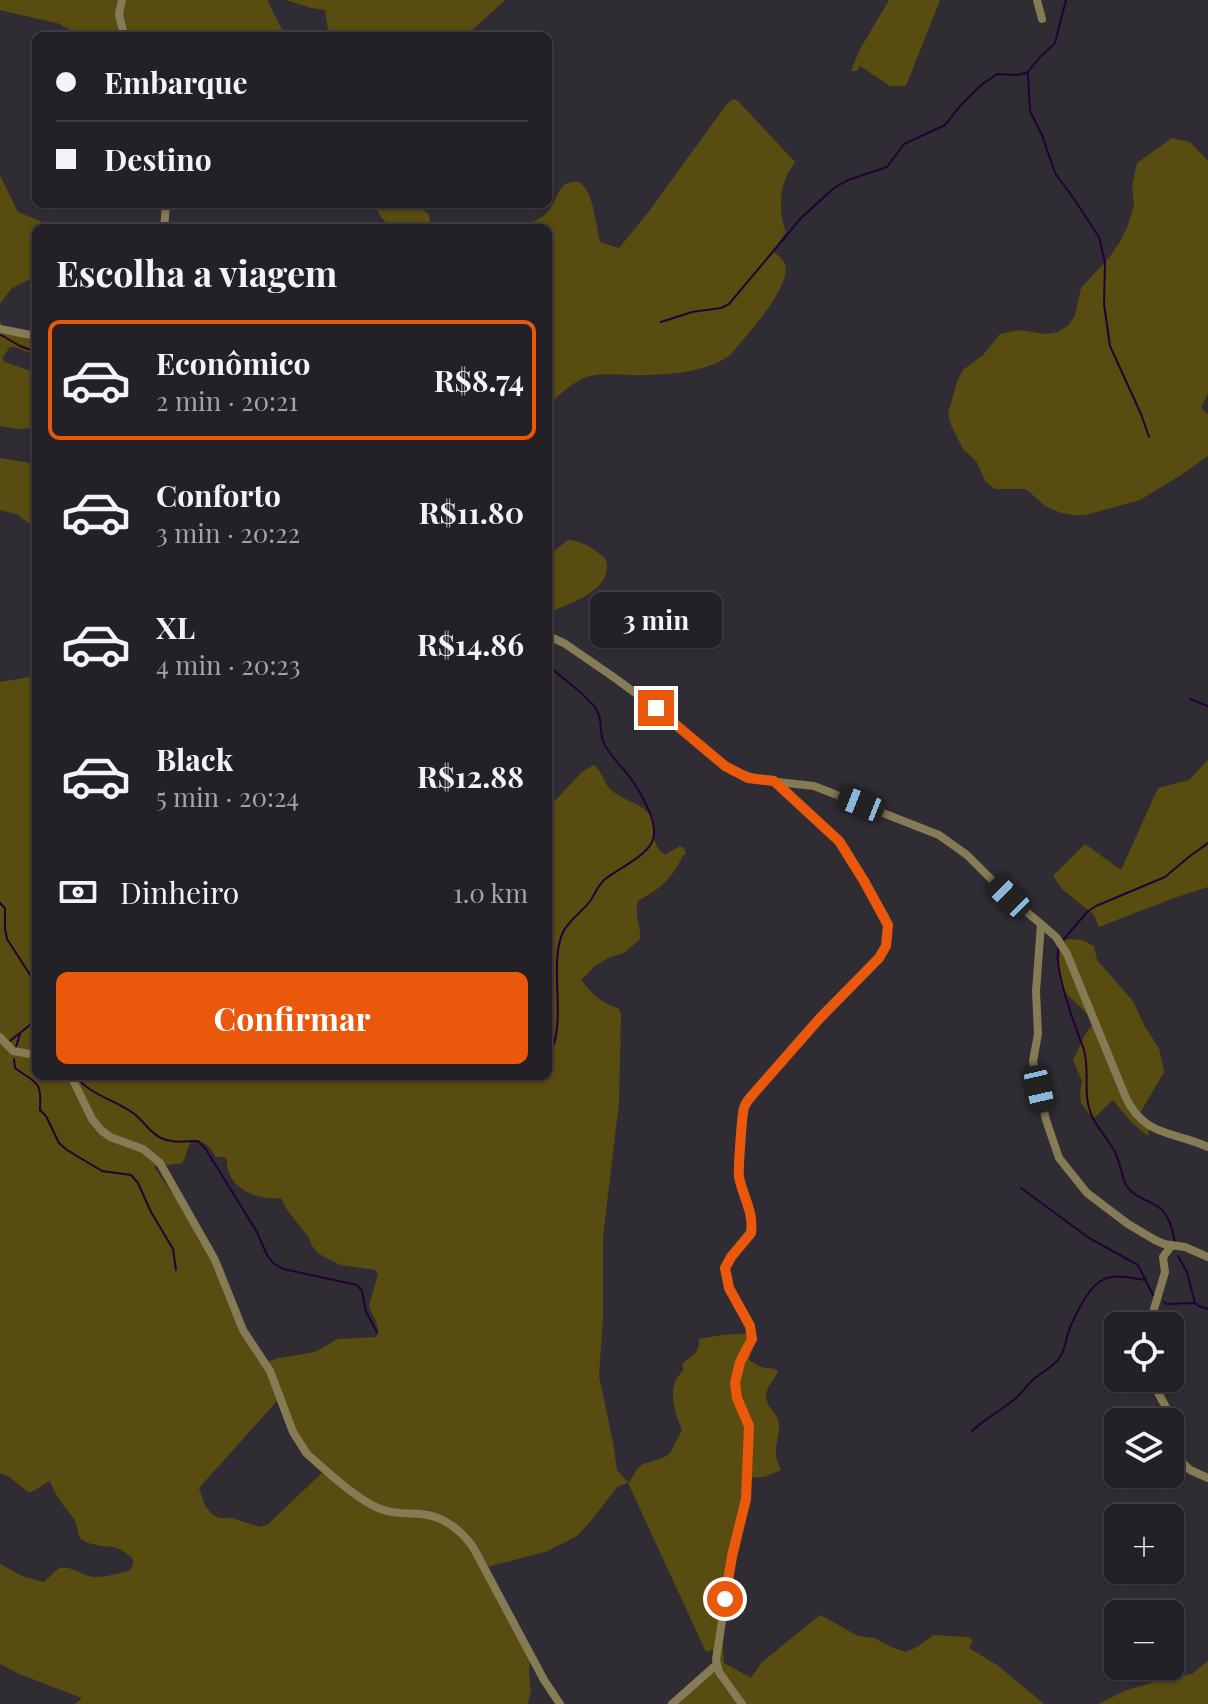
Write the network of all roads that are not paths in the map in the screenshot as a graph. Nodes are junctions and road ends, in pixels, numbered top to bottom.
1 (122, 0) edge
2 (1037, 0) edge
3 (1042, 19) dead end
4 (123, 32) edge
5 (0, 329) edge
6 (32, 335) edge
7 (552, 638) edge
8 (774, 781) junction
9 (1041, 924) junction
10 (0, 1037) edge
11 (32, 1054) edge
12 (73, 1080) edge
13 (1208, 1147) edge
14 (1172, 1245) junction
15 (1208, 1257) edge
16 (1153, 1312) edge
17 (1158, 1392) edge
18 (1208, 1478) edge
19 (716, 1665) junction
20 (560, 1704) edge
21 (672, 1704) edge
22 (742, 1704) edge

1 - 4 street
2 - 3 street
5 - 6 street
7 - 8 street
8 - 9 street
8 - 19 street
9 - 13 street
9 - 14 street
10 - 11 street
12 - 20 street
14 - 15 street
14 - 16 street
17 - 18 street
19 - 21 street
19 - 22 street

